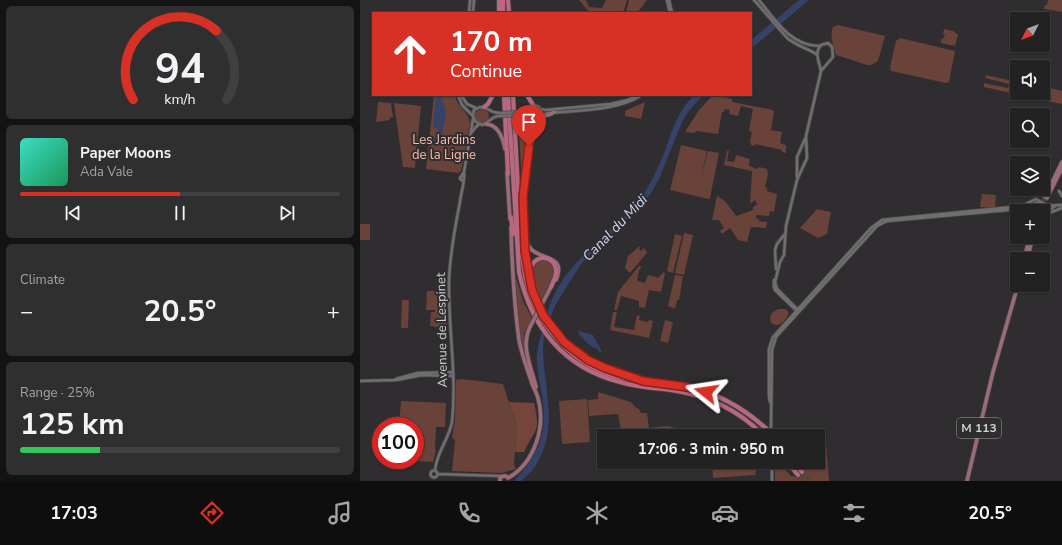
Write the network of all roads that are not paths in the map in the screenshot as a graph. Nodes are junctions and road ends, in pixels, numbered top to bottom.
1 (470, 0) edge
2 (474, 0) edge
3 (499, 0) edge
4 (503, 0) edge
5 (508, 0) edge
6 (668, 0) edge
7 (754, 0) edge
8 (759, 0) edge
9 (469, 12) edge
10 (473, 12) edge
11 (499, 12) edge
12 (503, 12) edge
13 (510, 12) edge
14 (671, 12) edge
15 (771, 18) junction
16 (781, 29) junction
17 (820, 46) junction
18 (817, 55) junction
19 (820, 62) junction
20 (826, 64) junction
21 (821, 71) junction
22 (458, 96) edge
23 (462, 96) edge
24 (492, 96) edge
25 (504, 96) edge
26 (508, 96) edge
27 (513, 96) edge
28 (528, 96) edge
29 (635, 96) edge
30 (640, 96) edge
31 (533, 105) junction
32 (484, 107) junction
33 (477, 108) junction
34 (540, 109) junction
35 (526, 110) junction
36 (490, 112) junction
37 (554, 112) junction
38 (500, 114) junction
39 (520, 114) junction
40 (540, 116) junction
41 (473, 117) junction
42 (526, 118) junction
43 (490, 119) junction
44 (535, 121) junction
45 (479, 124) junction
46 (486, 124) junction
47 (471, 134) junction
48 (806, 136) junction
49 (801, 149) junction
50 (807, 151) junction
51 (529, 155) junction
52 (1062, 162) edge
53 (796, 164) junction
54 (803, 166) junction
55 (1062, 168) edge
56 (508, 174) junction
57 (797, 180) junction
58 (1059, 191) dead end
59 (1062, 196) edge
60 (1041, 203) junction
61 (1034, 204) edge
62 (1056, 205) junction
63 (1062, 205) edge
64 (1062, 208) edge
65 (1050, 209) edge
66 (1010, 210) edge
67 (1050, 213) edge
68 (510, 217) junction
69 (524, 217) junction
70 (785, 235) junction
71 (780, 242) junction
72 (785, 244) junction
73 (775, 259) junction
74 (517, 260) junction
75 (780, 261) junction
76 (530, 280) junction
77 (551, 287) junction
78 (1017, 292) edge
79 (797, 310) junction
80 (453, 372) junction
81 (453, 376) junction
82 (393, 380) junction
83 (360, 381) edge
84 (643, 381) junction
85 (538, 396) junction
86 (756, 429) edge
87 (770, 429) joint
88 (772, 469) edge
89 (793, 469) edge
90 (800, 469) edge
91 (435, 471) junction
92 (802, 472) tunnel mouth
93 (438, 474) junction
94 (798, 475) tunnel mouth
95 (502, 476) junction
96 (432, 477) junction
97 (490, 477) junction
98 (508, 479) edge
99 (429, 481) edge
100 (500, 481) edge
101 (772, 481) edge
102 (967, 481) edge

1 - 9 street
2 - 10 street
3 - 11 highway
4 - 12 highway
5 - 13 highway
6 - 14 street
7 - 15 street
8 - 15 street
15 - 16 street
16 - 17 street
16 - 18 street
17 - 18 street
17 - 20 street
18 - 19 street
19 - 20 street
19 - 21 street
20 - 21 street
21 - 48 street
22 - 41 street
23 - 33 street
24 - 32 highway
25 - 56 highway
26 - 74 highway
27 - 84 highway
28 - 31 highway
29 - 34 street
30 - 37 street
31 - 34 street
31 - 35 street
32 - 33 street
32 - 36 street
33 - 41 street
34 - 40 street
35 - 39 street
35 - 42 street
36 - 38 street
36 - 43 street
37 - 40 street
37 - 51 main road
38 - 39 street, bridge
38 - 43 street
39 - 42 street
40 - 44 street
41 - 45 street
41 - 47 street, Avenue de Lespinet
42 - 44 street
43 - 46 street
44 - 51 main road
45 - 46 street
45 - 47 street, Avenue de Lespinet
46 - 56 main road
47 - 80 street, Avenue de Lespinet
48 - 49 street
48 - 50 street
49 - 50 street
49 - 53 street
50 - 54 street
51 - 69 main road
52 - 55 main road
53 - 54 street
53 - 57 street
54 - 57 street
56 - 68 main road
57 - 70 street
58 - 59 street
60 - 61 street
60 - 62 street
60 - 79 street
62 - 63 street
62 - 65 street
64 - 67 street
66 - 79 street
68 - 74 highway
68 - 85 main road
69 - 76 highway
69 - 77 main road
70 - 71 street
70 - 72 street
71 - 72 street
71 - 73 street
72 - 75 street
73 - 75 street
73 - 79 street
74 - 86 highway
75 - 79 street
76 - 77 highway
76 - 84 highway
77 - 85 main road, bridge
78 - 102 main road, M 113
79 - 87 street
80 - 81 street, Avenue de Lespinet
80 - 82 street
81 - 82 street
81 - 91 street, Avenue de Lespinet
82 - 83 street
84 - 87 highway
85 - 98 main road
88 - 101 street
89 - 94 highway
90 - 92 highway
91 - 93 street
91 - 96 street, Avenue de Lespinet
93 - 96 street, Avenue de Lespinet
93 - 97 street
95 - 97 street
95 - 98 main road
95 - 100 main road
96 - 99 street, Avenue de Lespinet
97 - 100 street

